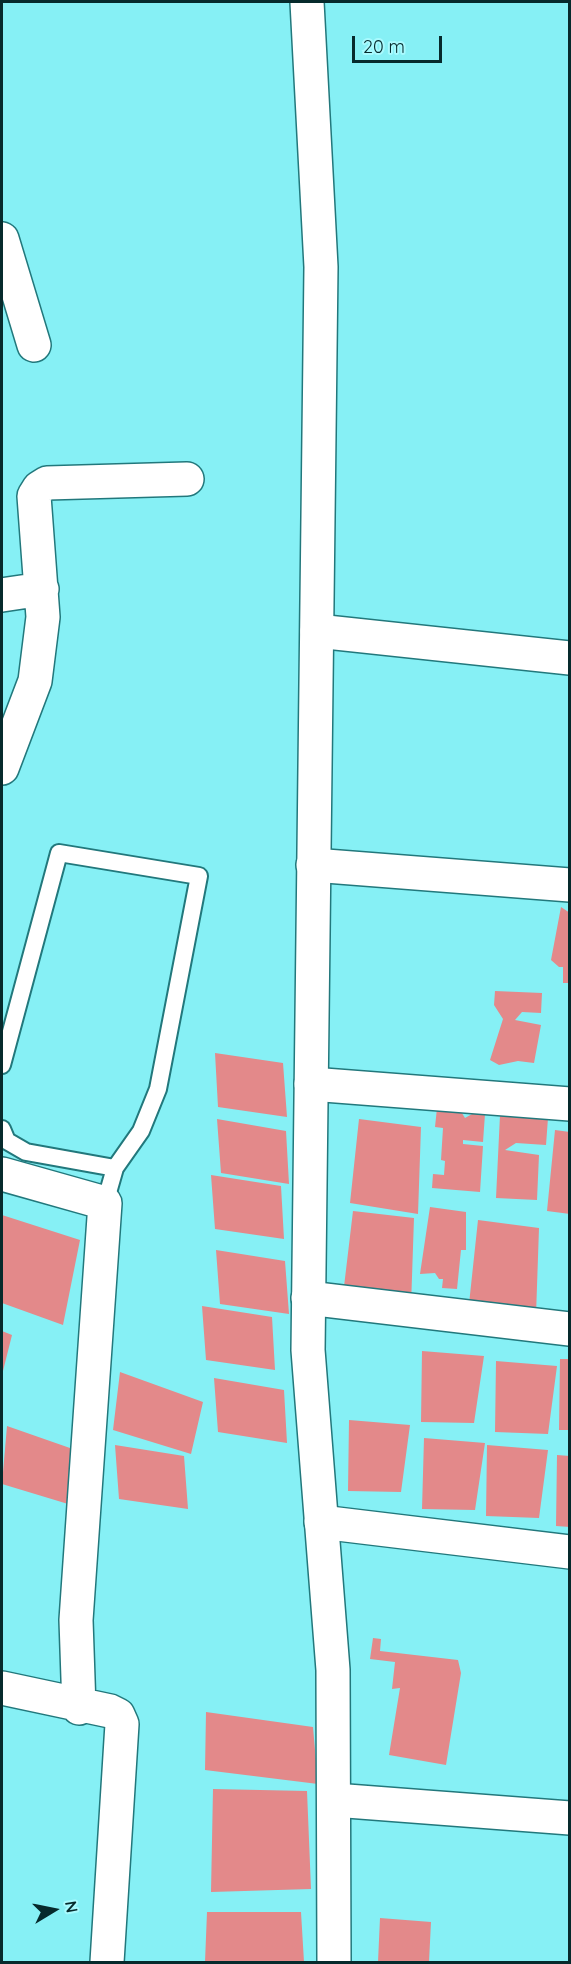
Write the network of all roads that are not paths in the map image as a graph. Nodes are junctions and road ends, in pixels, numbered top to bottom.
1 (307, 2) edge
2 (2, 239) edge
3 (34, 345) dead end
4 (188, 479) dead end
5 (42, 589) junction
6 (2, 595) edge
7 (317, 631) junction
8 (570, 658) edge
9 (2, 768) edge
10 (314, 865) junction
11 (570, 885) edge
12 (2, 1065) edge
13 (311, 1084) junction
14 (570, 1104) edge
15 (2, 1129) edge
16 (115, 1168) junction
17 (2, 1174) edge
18 (105, 1203) junction
19 (308, 1298) junction
20 (570, 1329) edge
21 (321, 1522) junction
22 (570, 1552) edge
23 (2, 1688) edge
24 (79, 1708) dead end
25 (334, 1800) junction
26 (570, 1818) edge
27 (107, 1962) edge
28 (334, 1962) edge

1 - 7 street
2 - 3 street
4 - 5 street
5 - 6 street
5 - 9 street
7 - 8 street
7 - 10 street
10 - 11 street
10 - 13 street
12 - 16 lane
13 - 14 street
13 - 19 street
15 - 16 lane
16 - 18 lane
17 - 18 street
18 - 24 street
19 - 20 street
19 - 21 street
21 - 22 street
21 - 25 street
23 - 27 street
25 - 26 street
25 - 28 street

